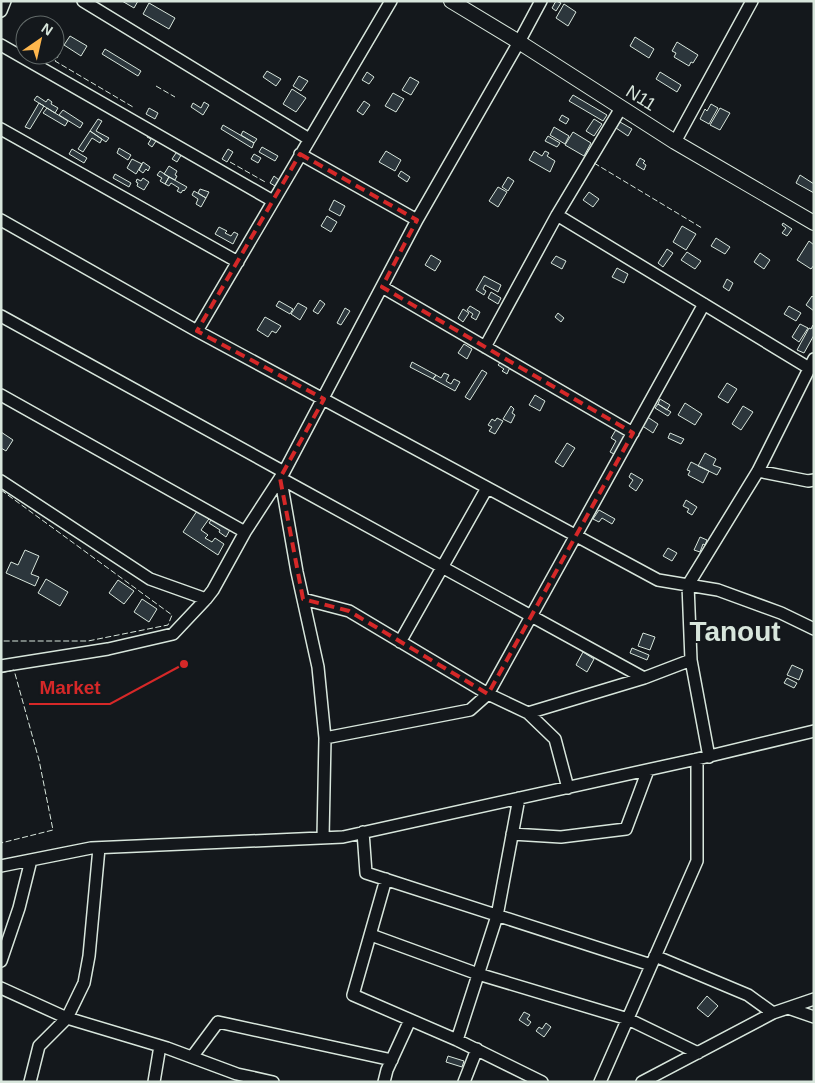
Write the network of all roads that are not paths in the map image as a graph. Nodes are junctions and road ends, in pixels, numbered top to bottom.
1 (5, 1) edge
2 (83, 1) edge
3 (391, 1) edge
4 (451, 1) edge
5 (541, 1) edge
6 (752, 1) edge
7 (1, 10) edge
8 (520, 42) junction
9 (1, 45) edge
10 (622, 108) junction
11 (1, 129) edge
12 (309, 139) junction
13 (675, 142) junction
14 (300, 154) junction
15 (273, 201) junction
16 (557, 214) junction
17 (1, 220) edge
18 (417, 220) junction
19 (814, 222) edge
20 (238, 262) junction
21 (382, 287) junction
22 (704, 304) junction
23 (1, 316) edge
24 (197, 331) junction
25 (485, 347) junction
26 (811, 364) edge
27 (1, 395) edge
28 (324, 399) junction
29 (633, 432) junction
30 (758, 471) junction
31 (282, 475) junction
32 (814, 480) edge
33 (1, 481) edge
34 (487, 488) junction
35 (245, 532) junction
36 (575, 536) junction
37 (443, 567) junction
38 (688, 585) junction
39 (206, 599) junction
40 (303, 599) junction
41 (531, 617) junction
42 (814, 629) edge
43 (400, 642) junction
44 (691, 660) junction
45 (1, 666) edge
46 (644, 678) junction
47 (488, 694) junction
48 (528, 713) junction
49 (814, 731) edge
50 (325, 738) junction
51 (703, 758) junction
52 (648, 770) junction
53 (568, 788) junction
54 (519, 798) junction
55 (363, 832) junction
56 (512, 834) junction
57 (324, 838) junction
58 (99, 848) junction
59 (31, 860) junction
60 (1, 866) edge
61 (386, 879) junction
62 (497, 916) junction
63 (371, 935) junction
64 (653, 960) junction
65 (1, 962) edge
66 (478, 974) junction
67 (1, 988) edge
68 (814, 999) edge
69 (788, 1008) junction
70 (773, 1013) junction
71 (814, 1017) edge
72 (67, 1018) junction
73 (628, 1019) junction
74 (410, 1020) junction
75 (457, 1040) junction
76 (160, 1046) junction
77 (477, 1049) junction
78 (698, 1053) junction
79 (192, 1057) junction
80 (392, 1060) junction
81 (651, 1080) edge
82 (30, 1082) edge
83 (154, 1082) edge
84 (272, 1082) edge
85 (384, 1082) edge
86 (464, 1082) edge
87 (542, 1082) edge
88 (600, 1082) edge

1 - 7 street
2 - 12 street
3 - 12 street
4 - 8 main road, N11
5 - 8 street
6 - 13 street
8 - 10 main road, N11
8 - 18 street
9 - 15 street
10 - 13 main road, N11
10 - 16 street
11 - 20 street
12 - 14 street
13 - 19 main road, N11
14 - 15 street
14 - 18 street
15 - 20 street
16 - 22 street
16 - 25 street
17 - 24 street
18 - 21 street
20 - 24 street
21 - 25 street
21 - 28 street
22 - 26 street
22 - 29 street
23 - 31 street
24 - 28 street
25 - 29 street
26 - 30 street
27 - 35 street
28 - 31 street
28 - 34 street
29 - 36 street
30 - 32 street
30 - 38 street
31 - 35 street
31 - 37 street
31 - 40 street
33 - 39 street
34 - 36 street
34 - 37 street
35 - 39 street
36 - 38 street
36 - 41 street
37 - 41 street
37 - 43 street
38 - 42 street
38 - 44 street
39 - 45 street
40 - 43 street
40 - 50 street
41 - 46 street
41 - 47 street
43 - 47 street
44 - 46 street
44 - 51 street
46 - 48 street
47 - 48 street
47 - 50 street
48 - 53 street
49 - 51 street
50 - 57 street
51 - 52 street
51 - 64 street
52 - 53 street
52 - 56 street
53 - 54 street
54 - 55 street
54 - 56 street
55 - 57 street
55 - 61 street
56 - 62 street
57 - 58 street
58 - 59 street
58 - 72 street
59 - 60 street
59 - 65 street
61 - 62 street
61 - 63 street
62 - 64 street
62 - 66 street
63 - 66 street
63 - 74 street
64 - 70 street
64 - 73 street
66 - 73 street
66 - 75 street
67 - 72 street
68 - 69 street
69 - 70 street
69 - 71 street
70 - 78 street
72 - 76 street
72 - 82 street
73 - 78 street
73 - 88 street
74 - 75 street
74 - 80 street
75 - 77 street
76 - 79 street
76 - 83 street
77 - 86 street
77 - 87 street
78 - 81 street
79 - 80 street
79 - 84 street
80 - 85 street

